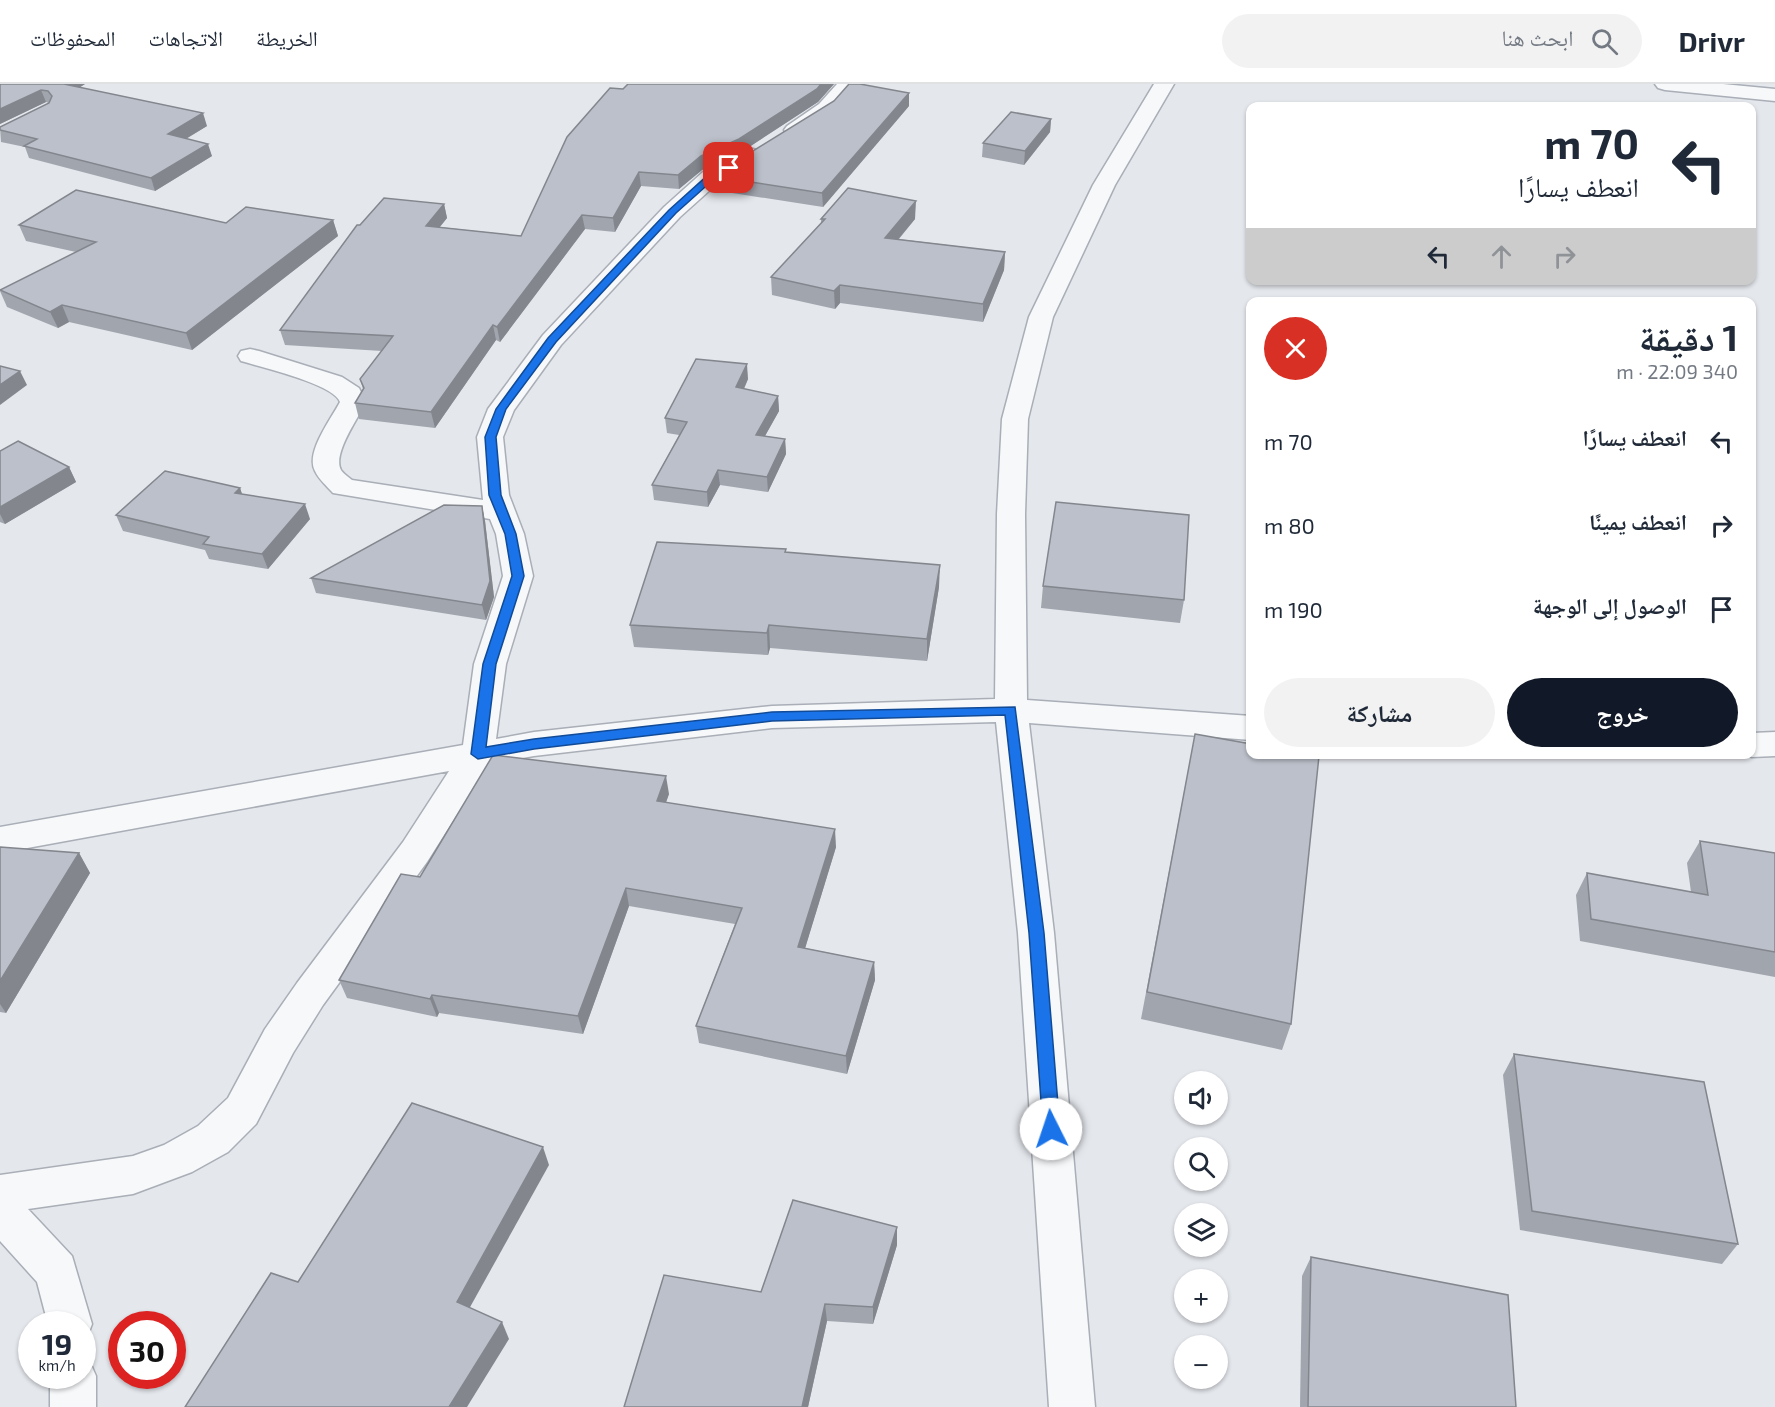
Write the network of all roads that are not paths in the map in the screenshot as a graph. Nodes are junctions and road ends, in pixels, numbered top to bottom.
1 (848, 84) edge
2 (1164, 84) edge
3 (1665, 84) edge
4 (1775, 94) edge
5 (250, 356) dead end
6 (502, 512) junction
7 (1011, 710) junction
8 (1246, 728) edge
9 (1775, 744) edge
10 (1756, 745) edge
11 (478, 754) junction
12 (0, 840) edge
13 (0, 1194) edge
14 (0, 1210) edge
15 (67, 1311) edge
16 (73, 1389) edge
17 (73, 1407) edge
18 (1072, 1407) edge

1 - 6 street
2 - 7 street
3 - 4 street
5 - 6 street
6 - 11 street
7 - 8 street
7 - 11 street
7 - 18 street
9 - 10 street
11 - 12 street
11 - 13 street
14 - 15 street
16 - 17 street

